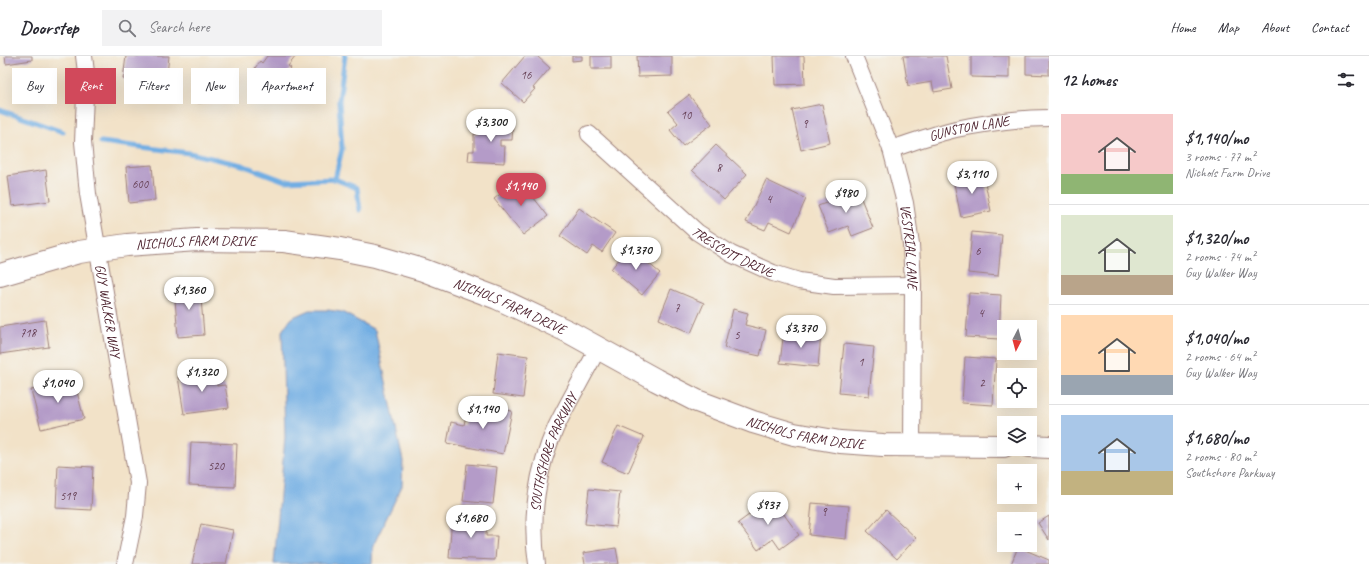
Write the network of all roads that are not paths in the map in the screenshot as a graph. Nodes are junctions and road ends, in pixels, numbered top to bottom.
1 (84, 56) edge
2 (854, 56) edge
3 (1049, 118) edge
4 (589, 134) dead end
5 (891, 149) junction
6 (97, 249) junction
7 (0, 275) edge
8 (913, 285) junction
9 (598, 348) junction
10 (912, 446) junction
11 (997, 446) edge
12 (1037, 446) edge
13 (1049, 447) edge
14 (125, 564) edge
15 (537, 564) edge

1 - 6 street, GUY WALKER WAY
2 - 5 street, VESTRIAL LANE
3 - 5 street, GUNSTON LANE
4 - 8 street, TRESCOTT DRIVE
5 - 8 street, VESTRIAL LANE
6 - 7 street, NICHOLS FARM DRIVE
6 - 9 street, NICHOLS FARM DRIVE
6 - 14 street, GUY WALKER WAY
8 - 10 street, VESTRIAL LANE
9 - 10 street, NICHOLS FARM DRIVE
9 - 15 street, SOUTHSHORE PARKWAY
10 - 11 street, NICHOLS FARM DRIVE
12 - 13 street

